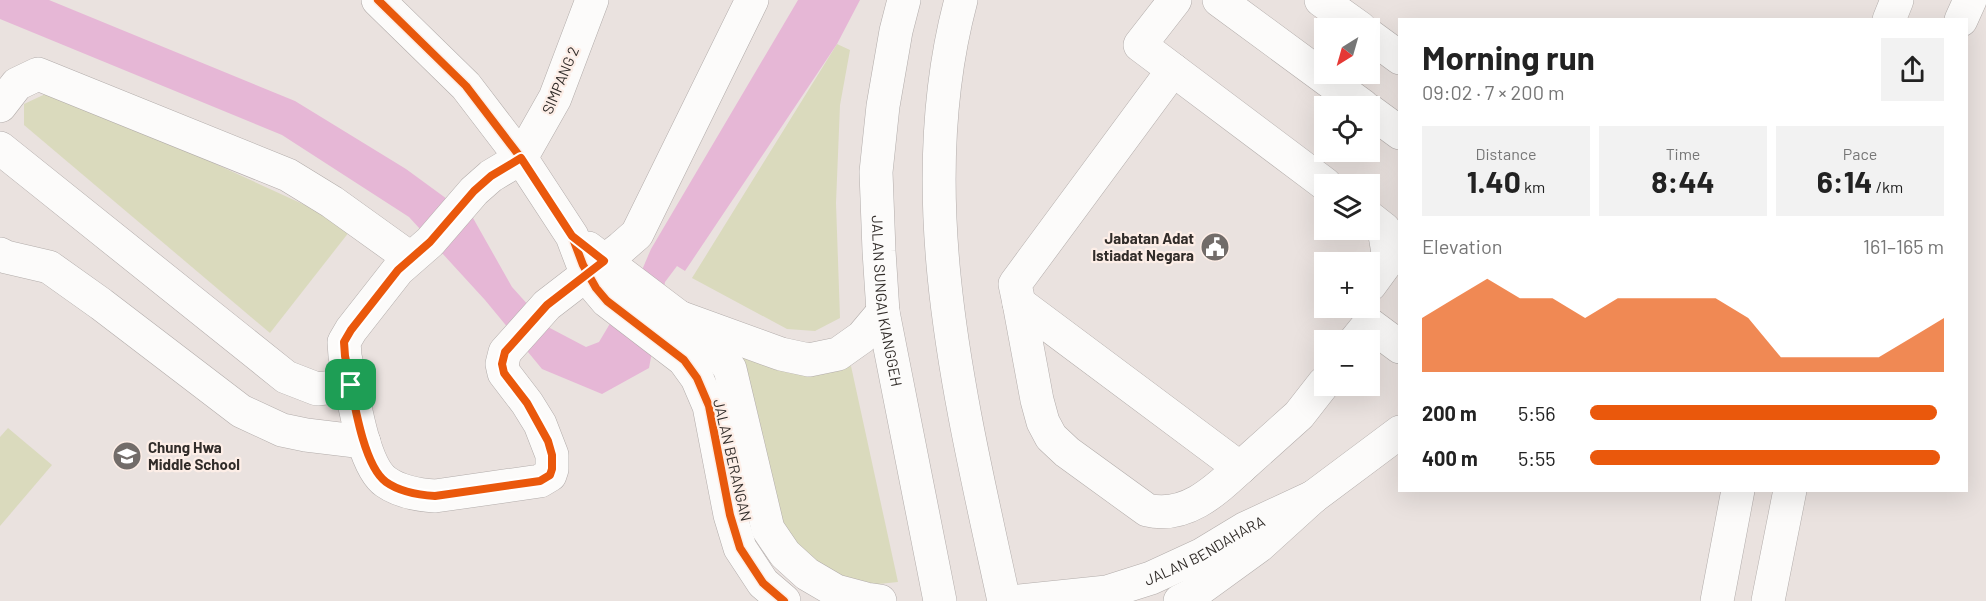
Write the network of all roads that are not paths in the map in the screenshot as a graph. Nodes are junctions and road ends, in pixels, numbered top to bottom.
1 (378, 0) edge
2 (592, 0) edge
3 (752, 0) edge
4 (904, 0) edge
5 (961, 0) edge
6 (1175, 0) edge
7 (1219, 0) edge
8 (1321, 0) edge
9 (1897, 0) edge
10 (1970, 0) edge
11 (1346, 18) edge
12 (1890, 18) edge
13 (1962, 18) edge
14 (1380, 43) edge
15 (1398, 57) edge
16 (1173, 70) junction
17 (1349, 96) edge
18 (0, 106) edge
19 (1380, 118) edge
20 (1398, 132) edge
21 (0, 148) edge
22 (521, 158) junction
23 (1314, 176) edge
24 (1384, 219) edge
25 (420, 250) junction
26 (0, 254) edge
27 (1380, 271) edge
28 (606, 278) junction
29 (1019, 303) junction
30 (883, 312) junction
31 (1364, 324) edge
32 (670, 330) junction
33 (1398, 346) edge
34 (351, 385) junction
35 (1314, 396) edge
36 (1398, 433) edge
37 (363, 442) junction
38 (1240, 468) junction
39 (1738, 492) edge
40 (1790, 492) edge
41 (1313, 497) junction
42 (1185, 600) edge
43 (784, 601) edge
44 (880, 601) edge
45 (940, 601) edge
46 (1004, 601) edge
47 (1020, 601) edge
48 (1717, 601) edge
49 (1768, 601) edge

1 - 22 main road, JALAN BERANGAN
2 - 22 main road, SIMPANG 2
3 - 28 main road
4 - 30 main road, JALAN SUNGAI KIANGGEH
5 - 46 main road
6 - 16 main road
7 - 17 main road
8 - 11 main road
9 - 12 main road
10 - 13 main road
14 - 15 main road
16 - 23 main road
16 - 29 main road
18 - 25 main road
19 - 20 main road
21 - 34 main road
22 - 25 main road
22 - 28 main road, JALAN BERANGAN
24 - 27 main road
25 - 34 main road
26 - 37 main road
28 - 32 main road, JALAN BERANGAN
28 - 37 main road
29 - 38 main road
29 - 38 main road
30 - 32 main road
30 - 45 main road, JALAN SUNGAI KIANGGEH
31 - 33 main road
32 - 43 main road, JALAN BERANGAN
32 - 44 main road, JALAN BERANGAN
34 - 37 main road
35 - 38 main road
36 - 41 main road, JALAN BENDAHARA
39 - 48 main road
40 - 49 main road
41 - 42 main road, JALAN BENDAHARA
41 - 47 main road, JALAN BENDAHARA

